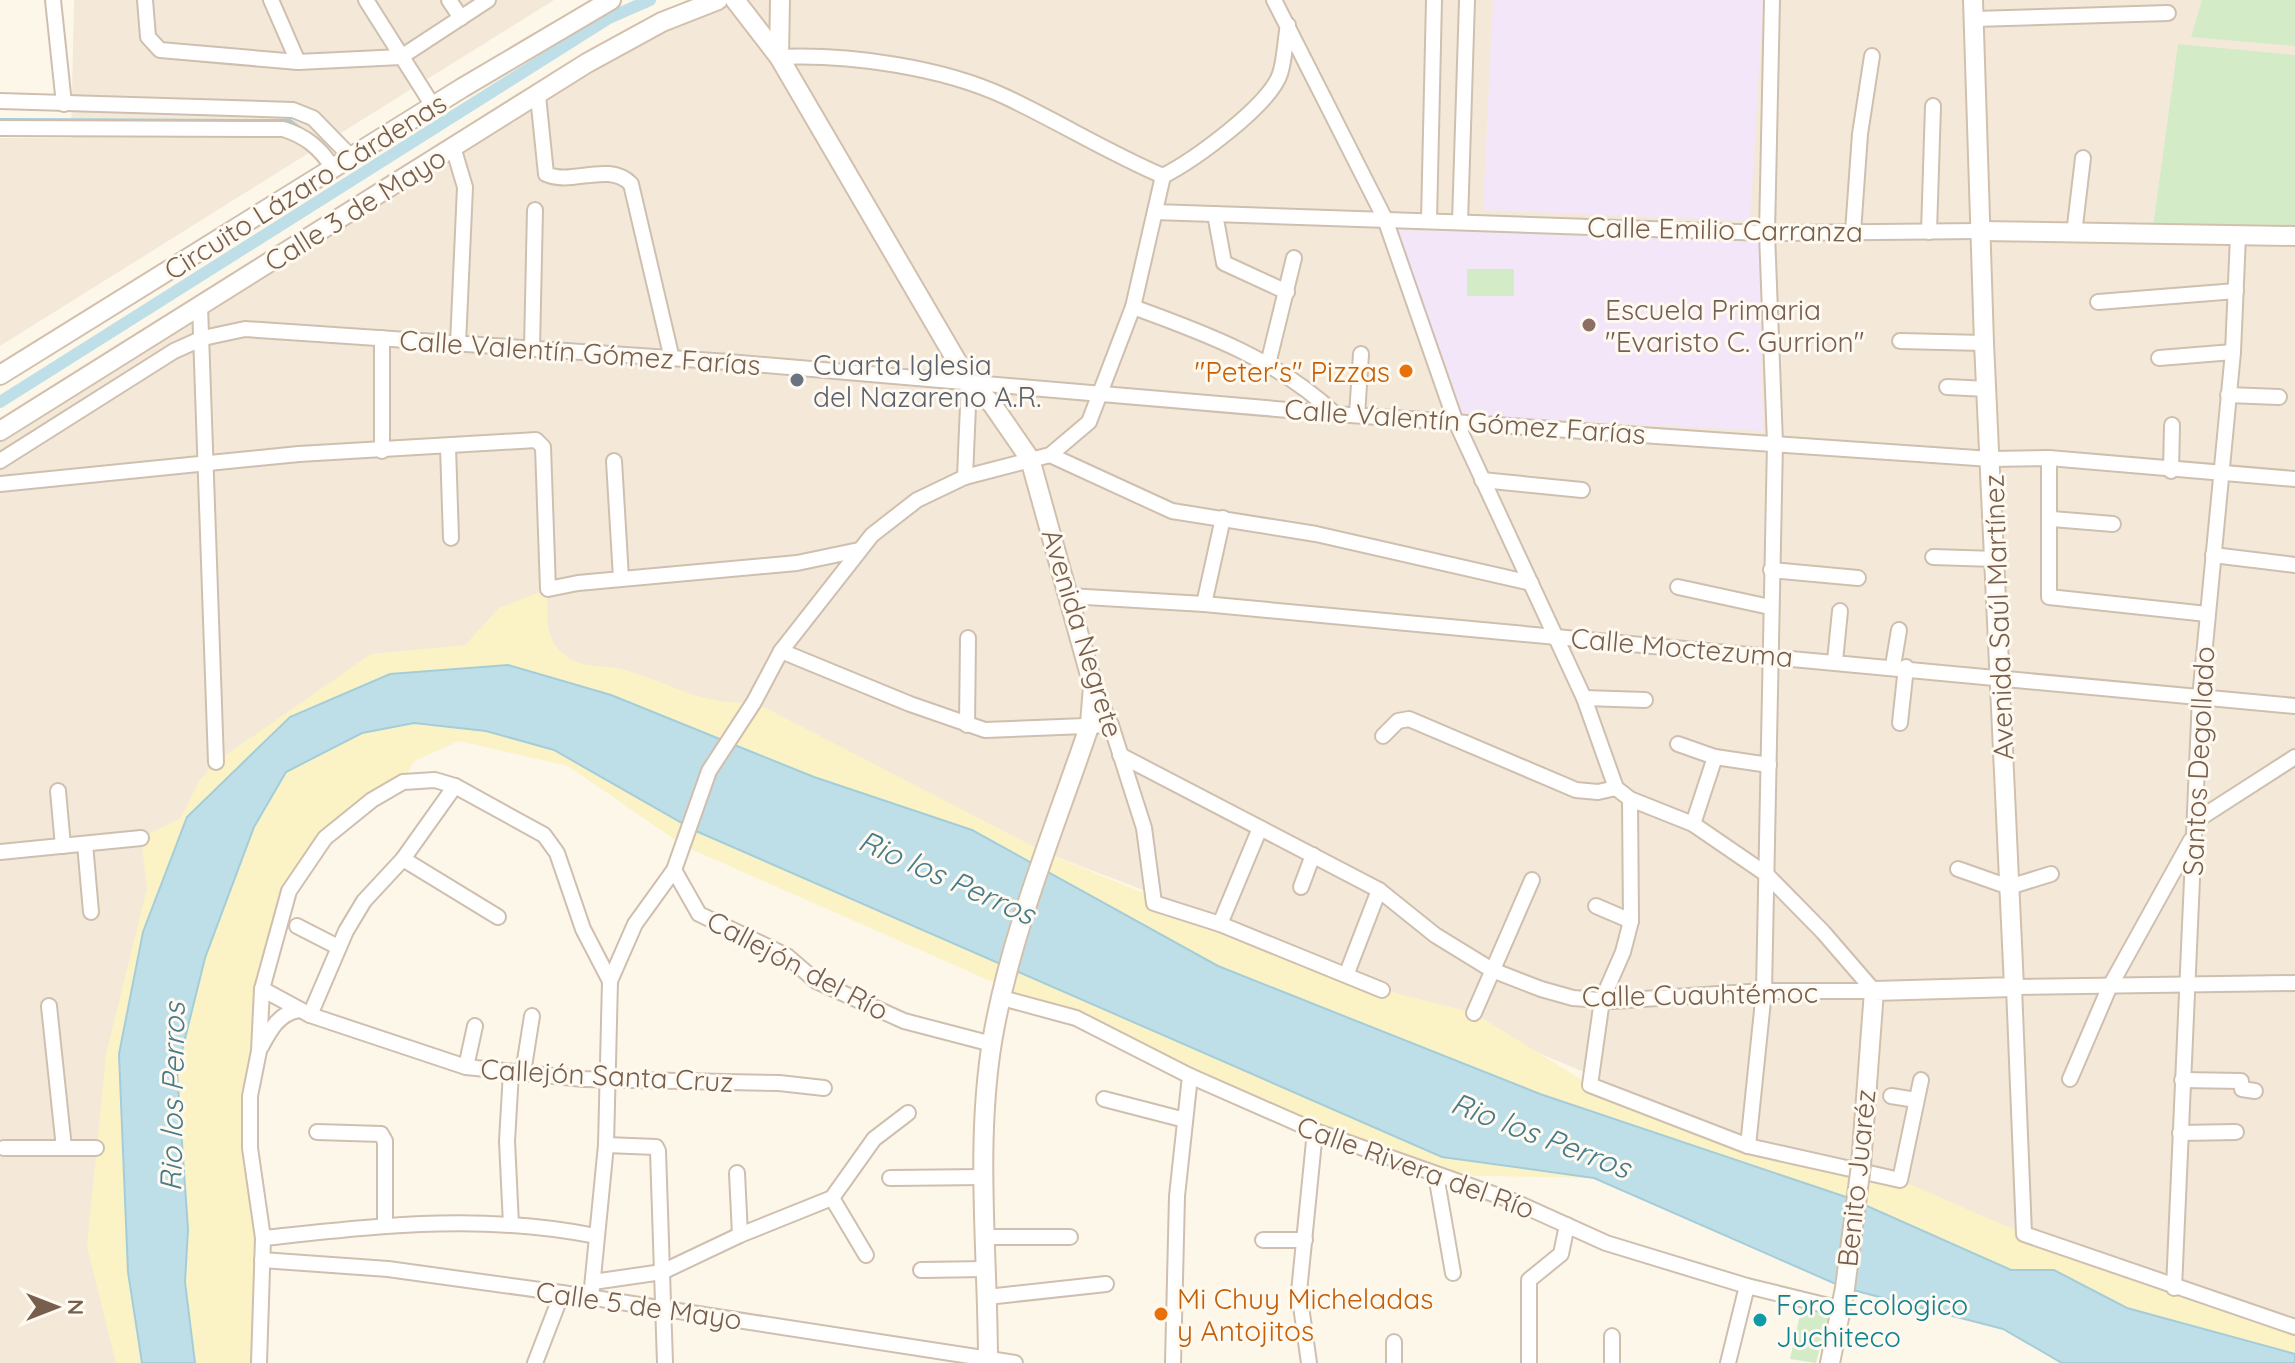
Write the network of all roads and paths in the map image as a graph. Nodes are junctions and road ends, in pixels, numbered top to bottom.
1 (53, 0) edge
2 (145, 0) edge
3 (271, 0) edge
4 (366, 0) edge
5 (449, 0) edge
6 (488, 0) edge
7 (611, 0) edge
8 (718, 0) edge
9 (735, 0) edge
10 (780, 0) edge
11 (1274, 0) edge
12 (1434, 0) edge
13 (1467, 0) edge
14 (1772, 0) edge
15 (2079, 0) edge
16 (1974, 10) edge
17 (2168, 13) dead end
18 (2078, 16) junction
19 (461, 18) junction
20 (1288, 24) junction
21 (1872, 56) dead end
22 (401, 57) junction
23 (779, 57) junction
24 (298, 62) junction
25 (538, 96) junction
26 (0, 101) edge
27 (64, 104) junction
28 (433, 106) junction
29 (1933, 106) dead end
30 (0, 128) edge
31 (453, 147) junction
32 (351, 157) junction
33 (2083, 158) dead end
34 (333, 168) junction
35 (1163, 176) junction
36 (535, 210) dead end
37 (1155, 212) junction
38 (1215, 214) junction
39 (1385, 219) junction
40 (1429, 220) junction
41 (1460, 222) junction
42 (1979, 231) junction
43 (1853, 232) junction
44 (1929, 232) junction
45 (1767, 233) junction
46 (2074, 234) junction
47 (2238, 236) junction
48 (2295, 236) edge
49 (1294, 258) dead end
50 (2236, 291) junction
51 (1287, 292) junction
52 (2098, 302) dead end
53 (200, 306) junction
54 (1133, 307) junction
55 (203, 338) junction
56 (382, 338) junction
57 (1900, 341) dead end
58 (1984, 343) junction
59 (458, 344) junction
60 (532, 348) junction
61 (2233, 352) junction
62 (1361, 354) dead end
63 (2159, 358) dead end
64 (672, 359) junction
65 (1268, 364) junction
66 (0, 375) edge
67 (969, 382) junction
68 (1947, 387) dead end
69 (1988, 389) junction
70 (1103, 393) junction
71 (2228, 395) junction
72 (2279, 397) dead end
73 (1335, 414) junction
74 (1357, 415) junction
75 (1455, 420) junction
76 (2172, 425) dead end
77 (0, 431) edge
78 (1775, 443) junction
79 (448, 447) junction
80 (382, 451) junction
81 (1050, 455) junction
82 (2049, 458) junction
83 (1030, 459) junction
84 (1991, 459) junction
85 (0, 461) edge
86 (614, 461) dead end
87 (205, 463) junction
88 (0, 471) edge
89 (2171, 471) junction
90 (2220, 475) junction
91 (965, 477) junction
92 (2295, 479) edge
93 (1482, 480) junction
94 (6, 484) edge
95 (1582, 490) dead end
96 (1223, 518) junction
97 (2052, 519) junction
98 (2113, 524) dead end
99 (451, 538) dead end
100 (859, 550) junction
101 (2213, 555) junction
102 (1933, 557) dead end
103 (1995, 559) junction
104 (2295, 565) edge
105 (1771, 570) junction
106 (621, 578) junction
107 (1858, 578) dead end
108 (1531, 583) junction
109 (1678, 587) dead end
110 (1069, 596) junction
111 (1204, 604) junction
112 (1770, 607) junction
113 (1840, 611) dead end
114 (2207, 614) junction
115 (1899, 630) dead end
116 (1556, 637) junction
117 (968, 638) dead end
118 (781, 651) junction
119 (1770, 655) junction
120 (1835, 661) junction
121 (1900, 666) junction
122 (2001, 676) junction
123 (1093, 686) junction
124 (1584, 698) junction
125 (2200, 698) junction
126 (1645, 700) dead end
127 (2295, 706) edge
128 (1900, 723) dead end
129 (1090, 724) junction
130 (967, 725) junction
131 (1111, 725) junction
132 (1383, 736) dead end
133 (1678, 744) dead end
134 (1120, 755) junction
135 (1715, 757) junction
136 (2295, 757) edge
137 (216, 762) dead end
138 (1769, 765) junction
139 (455, 786) junction
140 (1616, 788) junction
141 (58, 791) dead end
142 (1630, 799) junction
143 (1693, 824) junction
144 (1260, 828) junction
145 (2194, 829) junction
146 (141, 838) dead end
147 (85, 844) junction
148 (63, 846) junction
149 (0, 852) edge
150 (1313, 855) junction
151 (403, 859) junction
152 (1958, 869) dead end
153 (674, 870) junction
154 (1766, 874) junction
155 (2051, 874) dead end
156 (1532, 880) dead end
157 (1301, 887) dead end
158 (2009, 887) junction
159 (1379, 890) junction
160 (1596, 906) dead end
161 (91, 912) dead end
162 (498, 917) dead end
163 (1631, 921) junction
164 (1220, 924) junction
165 (297, 926) dead end
166 (338, 947) junction
167 (1492, 970) junction
168 (1347, 973) junction
169 (610, 981) junction
170 (2295, 983) edge
171 (2014, 987) junction
172 (2186, 987) junction
173 (2109, 988) junction
174 (262, 989) junction
175 (1382, 990) dead end
176 (1764, 991) junction
177 (1874, 991) junction
178 (1002, 998) junction
179 (1602, 1000) junction
180 (49, 1006) dead end
181 (305, 1012) junction
182 (1474, 1013) dead end
183 (532, 1016) dead end
184 (475, 1026) dead end
185 (992, 1044) junction
186 (259, 1051) junction
187 (466, 1067) junction
188 (517, 1073) junction
189 (1190, 1076) junction
190 (2070, 1079) dead end
191 (610, 1080) junction
192 (1921, 1080) dead end
193 (2182, 1080) junction
194 (824, 1088) dead end
195 (2255, 1091) dead end
196 (1891, 1096) dead end
197 (1104, 1099) dead end
198 (1916, 1100) junction
199 (908, 1113) dead end
200 (1185, 1120) junction
201 (1315, 1131) junction
202 (317, 1132) dead end
203 (2236, 1132) dead end
204 (2180, 1133) junction
205 (606, 1145) junction
206 (1748, 1146) junction
207 (4, 1148) dead end
208 (64, 1148) junction
209 (96, 1148) dead end
210 (1854, 1167) junction
211 (737, 1173) dead end
212 (1436, 1175) junction
213 (985, 1177) junction
214 (890, 1178) dead end
215 (832, 1198) junction
216 (511, 1225) junction
217 (1567, 1225) junction
218 (385, 1226) junction
219 (740, 1235) junction
220 (596, 1236) junction
221 (985, 1237) junction
222 (1070, 1237) dead end
223 (263, 1238) junction
224 (1263, 1240) dead end
225 (1305, 1240) junction
226 (866, 1255) dead end
227 (262, 1260) junction
228 (986, 1269) junction
229 (921, 1270) dead end
230 (662, 1272) junction
231 (1453, 1273) dead end
232 (593, 1282) junction
233 (1106, 1284) dead end
234 (1747, 1286) junction
235 (2174, 1288) junction
236 (562, 1293) junction
237 (987, 1297) junction
238 (591, 1298) junction
239 (664, 1307) junction
240 (1841, 1309) junction
241 (2295, 1327) edge
242 (1612, 1336) dead end
243 (1394, 1342) dead end
244 (988, 1361) edge
245 (259, 1363) edge
246 (535, 1363) edge
247 (665, 1363) edge
248 (1015, 1363) edge
249 (1173, 1363) edge
250 (1309, 1363) edge
251 (1394, 1363) edge
252 (1529, 1363) edge
253 (1612, 1363) edge
254 (1728, 1363) edge
255 (1830, 1363) edge

1 - 27 street
2 - 24 street
3 - 24 street
4 - 22 street
5 - 19 street
6 - 19 street
7 - 28 street, Circuito Lázaro Cárdenas
8 - 25 street, Calle 3 de Mayo
9 - 23 street, Avenida Negrete
10 - 23 street
11 - 20 street
12 - 40 street
13 - 41 street
14 - 45 street
15 - 18 street
16 - 18 street
16 - 42 street, Avenida Saúl Martínez
17 - 18 street
19 - 22 street
20 - 35 street
20 - 39 street
21 - 43 street
22 - 24 street
22 - 28 street
23 - 35 street
23 - 67 street, Avenida Negrete
25 - 31 street, Calle 3 de Mayo
25 - 64 street
26 - 27 street
27 - 32 street
28 - 32 street, Circuito Lázaro Cárdenas
29 - 44 street
30 - 34 street
31 - 53 street, Calle 3 de Mayo
31 - 59 street
32 - 34 street, Circuito Lázaro Cárdenas
33 - 46 street
34 - 66 street, Circuito Lázaro Cárdenas
35 - 37 street
36 - 60 street
37 - 38 street, Calle Emilio Carranza
37 - 54 street
38 - 39 street, Calle Emilio Carranza
38 - 51 street
39 - 40 street, Calle Emilio Carranza
39 - 75 street
40 - 41 street, Calle Emilio Carranza
41 - 45 street, Calle Emilio Carranza
42 - 44 street, Calle Emilio Carranza
42 - 46 street, Calle Emilio Carranza
42 - 58 street, Avenida Saúl Martínez
43 - 44 street, Calle Emilio Carranza
43 - 45 street, Calle Emilio Carranza
45 - 78 street
46 - 47 street, Calle Emilio Carranza
47 - 48 street, Calle Emilio Carranza
47 - 50 street, Santos Degollado
49 - 51 street
50 - 52 street
50 - 61 street, Santos Degollado
51 - 65 street
53 - 55 street
53 - 77 street, Calle 3 de Mayo
54 - 65 street
54 - 70 street
55 - 56 street, Calle Valentín Gómez Farías
55 - 85 street, Calle Valentín Gómez Farías
55 - 87 street
56 - 59 street, Calle Valentín Gómez Farías
56 - 80 street
57 - 58 street
58 - 69 street, Avenida Saúl Martínez
59 - 60 street, Calle Valentín Gómez Farías
60 - 64 street, Calle Valentín Gómez Farías
61 - 63 street
61 - 71 street, Santos Degollado
62 - 74 street
64 - 67 street, Calle Valentín Gómez Farías
65 - 73 street
67 - 70 street, Calle Valentín Gómez Farías
67 - 83 street, Avenida Negrete
67 - 91 street
68 - 69 street
69 - 84 street, Avenida Saúl Martínez
70 - 73 street, Calle Valentín Gómez Farías
70 - 81 street
71 - 72 street
71 - 90 street, Santos Degollado
73 - 74 street, Calle Valentín Gómez Farías
74 - 75 street, Calle Valentín Gómez Farías
75 - 78 street, Calle Valentín Gómez Farías
75 - 93 street
76 - 89 street
78 - 84 street, Calle Valentín Gómez Farías
78 - 105 street
79 - 80 street
79 - 99 street
79 - 106 street
80 - 87 street
81 - 83 street
81 - 96 street
82 - 84 street, Calle Valentín Gómez Farías
82 - 89 street, Calle Valentín Gómez Farías
82 - 97 street
83 - 91 street
83 - 110 street, Avenida Negrete
84 - 103 street, Avenida Saúl Martínez
86 - 106 street
87 - 94 street
87 - 137 street
88 - 94 street
89 - 90 street, Calle Valentín Gómez Farías
90 - 92 street, Calle Valentín Gómez Farías
90 - 101 street, Santos Degollado
91 - 100 street
93 - 95 street
93 - 108 street
96 - 108 street
96 - 111 street
97 - 98 street
97 - 114 street
100 - 106 street
100 - 118 street
101 - 104 street
101 - 114 street, Santos Degollado
102 - 103 street
103 - 122 street, Avenida Saúl Martínez
105 - 107 street
105 - 112 street
108 - 116 street
109 - 112 street
110 - 111 street, Calle Moctezuma
110 - 123 street, Avenida Negrete
111 - 116 street, Calle Moctezuma
112 - 119 street
113 - 120 street
114 - 125 street, Santos Degollado
115 - 121 street
116 - 119 street, Calle Moctezuma
116 - 124 street
117 - 130 street
118 - 130 street
118 - 153 street
119 - 120 street, Calle Moctezuma
119 - 138 street
120 - 121 street, Calle Moctezuma
121 - 122 street, Calle Moctezuma
121 - 128 street
122 - 125 street, Calle Moctezuma
122 - 158 street, Avenida Saúl Martínez
123 - 129 street
123 - 131 street, Avenida Negrete
124 - 126 street
124 - 140 street
125 - 127 street, Calle Moctezuma
125 - 145 street, Santos Degollado
129 - 130 street
129 - 131 street
129 - 178 street
131 - 134 street, Avenida Negrete
132 - 140 street
133 - 135 street
134 - 144 street, Calle Cuauhtémoc
134 - 164 street, Avenida Negrete
135 - 138 street
135 - 143 street
136 - 145 street
138 - 154 street
139 - 151 street
139 - 169 street
139 - 174 street
140 - 142 street
141 - 148 street
142 - 143 street
142 - 163 street
143 - 154 street
144 - 150 street, Calle Cuauhtémoc
144 - 164 street
145 - 172 street, Santos Degollado
145 - 173 street
146 - 147 street
147 - 148 street
147 - 161 street
148 - 149 street
150 - 157 street
150 - 159 street, Calle Cuauhtémoc
151 - 162 street
151 - 166 street
152 - 158 street
153 - 169 street
153 - 185 street, Callejón del Río
154 - 176 street
154 - 177 street
155 - 158 street
156 - 167 street
158 - 171 street, Avenida Saúl Martínez
159 - 167 street, Calle Cuauhtémoc
159 - 168 street
160 - 163 street
163 - 179 street
164 - 168 street
165 - 166 street
166 - 181 street
167 - 179 street, Calle Cuauhtémoc
167 - 182 street
168 - 175 street
169 - 191 street
170 - 172 street, Calle Cuauhtémoc
171 - 173 street, Calle Cuauhtémoc
171 - 177 street, Calle Cuauhtémoc
171 - 235 street, Avenida Saúl Martínez
172 - 173 street, Calle Cuauhtémoc
172 - 193 street, Santos Degollado
173 - 190 street
174 - 181 street, Callejón Santa Cruz
174 - 186 street
176 - 177 street, Calle Cuauhtémoc
176 - 179 street, Calle Cuauhtémoc
176 - 206 street
177 - 210 street, Benito Juaréz
178 - 185 street
178 - 189 street, Calle Rivera del Río
179 - 206 street
180 - 208 street
181 - 186 street
181 - 187 street, Callejón Santa Cruz
183 - 188 street
184 - 187 street
185 - 213 street
186 - 223 street
187 - 188 street, Callejón Santa Cruz
188 - 191 street, Callejón Santa Cruz
188 - 216 street
189 - 200 street
189 - 201 street, Calle Rivera del Río
191 - 194 street, Callejón Santa Cruz
191 - 205 street
192 - 198 street
193 - 195 street
193 - 204 street, Santos Degollado
196 - 198 street
197 - 200 street
198 - 210 street
199 - 215 street
200 - 249 street
201 - 212 street, Calle Rivera del Río
201 - 225 street
202 - 218 street
203 - 204 street
204 - 235 street, Santos Degollado
205 - 220 street
205 - 230 street
206 - 210 street
207 - 208 street
208 - 209 street
210 - 240 street, Benito Juaréz, bridge
211 - 219 street
212 - 217 street, Calle Rivera del Río
212 - 231 street
213 - 214 street
213 - 221 street
215 - 219 street
215 - 226 street
216 - 218 street
216 - 220 street
217 - 234 street, Calle Rivera del Río
217 - 252 street
218 - 223 street
219 - 230 street
220 - 232 street
221 - 222 street
221 - 228 street
223 - 227 street
224 - 225 street
225 - 250 street
227 - 236 street, Calle 5 de Mayo
227 - 245 street
228 - 229 street
228 - 237 street
230 - 232 street
230 - 239 street
232 - 238 street
233 - 237 street
234 - 240 street, Calle Rivera del Río
234 - 254 street
235 - 241 street
236 - 238 street, Calle 5 de Mayo
236 - 246 street
237 - 244 street
238 - 239 street, Calle 5 de Mayo
239 - 244 street, Calle 5 de Mayo
239 - 247 street
240 - 255 street, Benito Juaréz
242 - 253 street
243 - 251 street
244 - 248 street, Calle 5 de Mayo

